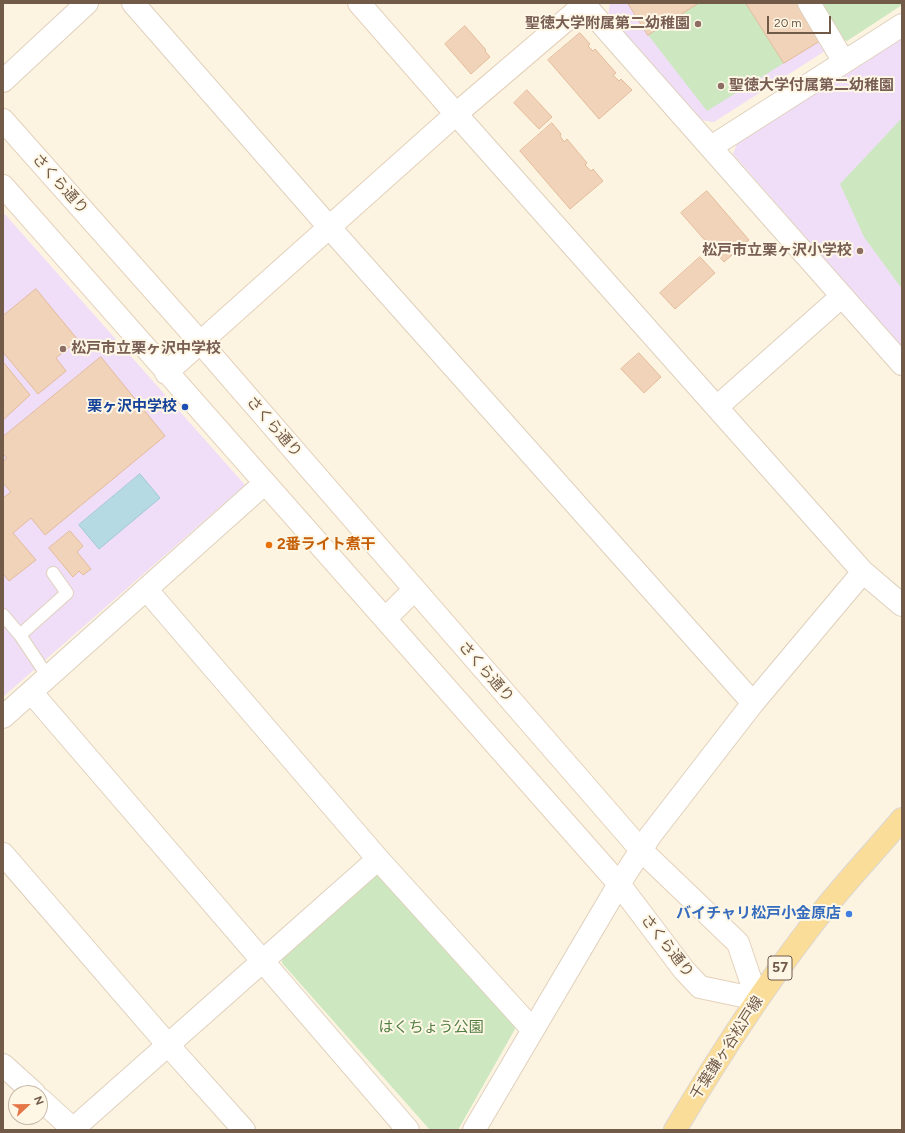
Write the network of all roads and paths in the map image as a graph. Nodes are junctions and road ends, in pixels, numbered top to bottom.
1 (87, 3) edge
2 (133, 3) edge
3 (359, 3) edge
4 (584, 3) edge
5 (809, 3) edge
6 (902, 25) edge
7 (844, 62) junction
8 (3, 81) edge
9 (456, 114) junction
10 (3, 120) edge
11 (711, 147) junction
12 (3, 186) edge
13 (329, 227) junction
14 (842, 296) junction
15 (200, 342) junction
16 (902, 364) edge
17 (166, 372) junction
18 (717, 407) junction
19 (265, 483) junction
20 (864, 572) junction
21 (52, 573) dead end
22 (146, 589) junction
23 (414, 590) junction
24 (902, 605) edge
25 (3, 615) edge
26 (385, 619) junction
27 (20, 635) junction
28 (48, 677) junction
29 (31, 692) junction
30 (753, 703) junction
31 (3, 717) edge
32 (899, 827) edge
33 (641, 850) junction
34 (3, 854) edge
35 (378, 859) junction
36 (619, 884) junction
37 (262, 961) junction
38 (756, 999) junction
39 (533, 1030) junction
40 (168, 1045) junction
41 (3, 1065) edge
42 (25, 1085) edge
43 (48, 1107) edge
44 (73, 1130) edge
45 (244, 1130) edge
46 (408, 1130) edge
47 (474, 1130) edge
48 (676, 1130) edge

1 - 8 street
2 - 13 street
3 - 9 street
4 - 9 street
4 - 11 street
5 - 7 street
6 - 7 street
7 - 11 street
9 - 13 street
9 - 18 street
10 - 15 street, さくら通り
11 - 14 street
12 - 17 street, さくら通り
13 - 15 street
13 - 30 street
14 - 16 street
14 - 18 street
15 - 17 street
15 - 23 street, さくら通り
17 - 19 street, さくら通り
18 - 20 street
19 - 22 street
19 - 26 street, さくら通り
20 - 24 street
20 - 30 street
21 - 27 lane
22 - 28 street
22 - 35 street
23 - 26 street
23 - 33 street, さくら通り
25 - 27 lane
26 - 36 street, さくら通り
27 - 28 lane
28 - 29 street
29 - 31 street
29 - 37 street
30 - 33 street
32 - 38 main road, 千葉鎌ヶ谷松戸線 / 57
33 - 36 street
33 - 38 street, さくら通り
34 - 40 street
35 - 37 street
35 - 39 street
36 - 38 street, さくら通り
36 - 39 street
37 - 40 street
37 - 46 street
38 - 48 main road, 千葉鎌ヶ谷松戸線 / 57
39 - 47 street
40 - 44 street
40 - 45 street
41 - 42 street
43 - 44 street

